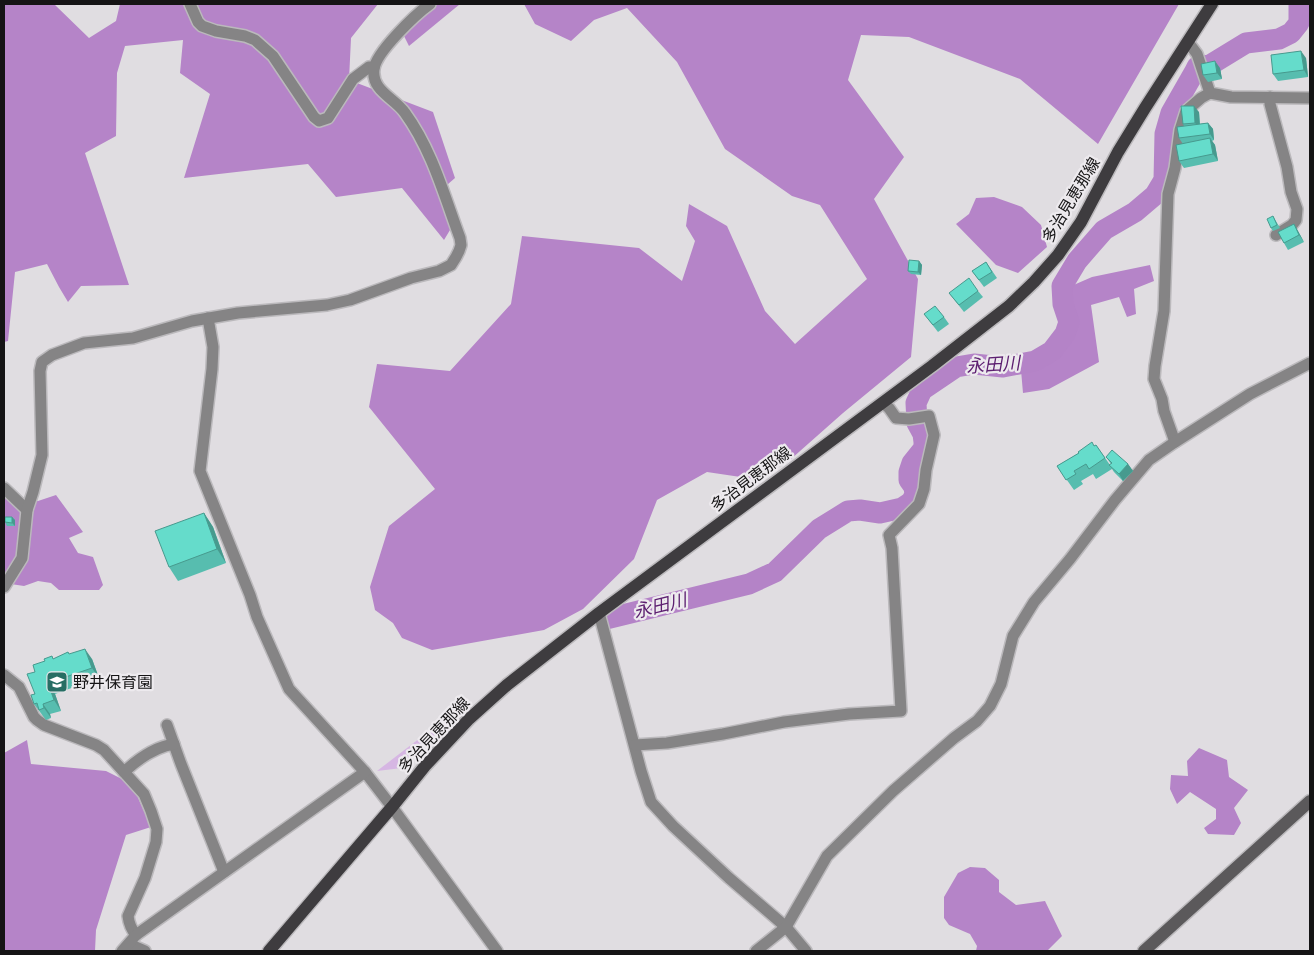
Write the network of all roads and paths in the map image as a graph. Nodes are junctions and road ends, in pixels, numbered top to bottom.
1 (190, 4) edge
2 (430, 4) edge
3 (1207, 6) edge
4 (1188, 42) junction
5 (374, 68) junction
6 (1210, 93) junction
7 (1270, 97) junction
8 (1310, 98) edge
9 (1276, 235) edge
10 (208, 318) junction
11 (1310, 363) edge
12 (882, 403) junction
13 (1175, 442) junction
14 (4, 488) edge
15 (27, 510) junction
16 (4, 587) edge
17 (599, 614) junction
18 (4, 676) edge
19 (167, 726) dead end
20 (174, 744) junction
21 (635, 745) junction
22 (124, 772) junction
23 (365, 772) junction
24 (1310, 800) edge
25 (392, 807) junction
26 (224, 872) junction
27 (786, 927) junction
28 (129, 943) edge
29 (145, 951) edge
30 (269, 951) edge
31 (497, 951) edge
32 (756, 951) edge
33 (806, 951) edge
34 (1144, 951) edge

1 - 5 street
2 - 5 street
3 - 4 main road, 多治見恵那線
4 - 6 street
4 - 12 main road, 多治見恵那線
5 - 10 street
6 - 7 street
6 - 13 street
7 - 8 street
7 - 9 street
10 - 15 street
10 - 23 street
11 - 13 street
12 - 17 main road, 多治見恵那線
12 - 21 street
13 - 27 street
14 - 15 street
15 - 16 street
17 - 21 street
17 - 25 main road, 多治見恵那線
18 - 22 street
19 - 20 street
20 - 22 street
20 - 26 street
21 - 27 street
22 - 28 street
23 - 25 street
23 - 26 street
24 - 34 street
25 - 30 main road, 多治見恵那線
25 - 31 street
26 - 28 street
27 - 32 street
27 - 33 street
28 - 29 street

